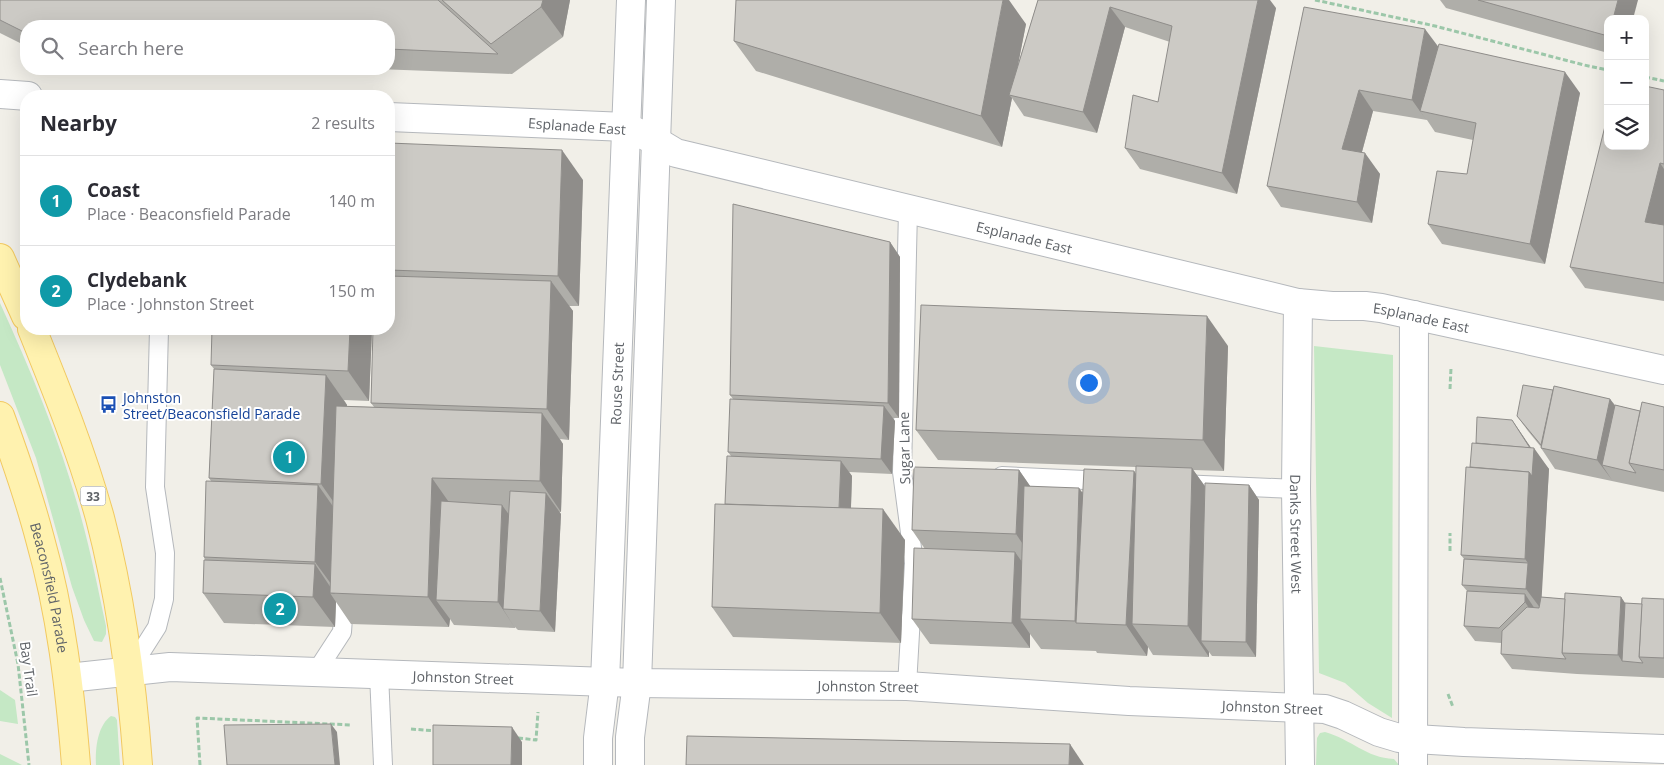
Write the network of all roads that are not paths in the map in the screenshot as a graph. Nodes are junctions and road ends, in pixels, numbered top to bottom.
1 (631, 0) edge
2 (662, 0) edge
3 (0, 94) edge
4 (20, 95) edge
5 (395, 117) edge
6 (626, 126) junction
7 (656, 141) junction
8 (908, 210) junction
9 (0, 258) edge
10 (20, 303) edge
11 (1298, 303) junction
12 (1414, 315) junction
13 (34, 335) edge
14 (159, 335) edge
15 (1664, 370) edge
16 (0, 416) edge
17 (902, 472) junction
18 (922, 473) edge
19 (981, 475) edge
20 (1119, 481) edge
21 (1168, 483) edge
22 (1296, 489) junction
23 (914, 563) junction
24 (933, 564) edge
25 (346, 576) edge
26 (129, 671) junction
27 (316, 672) junction
28 (379, 674) junction
29 (68, 678) junction
30 (605, 681) junction
31 (636, 683) junction
32 (907, 686) junction
33 (1300, 708) junction
34 (1664, 749) edge
35 (1414, 752) edge
36 (76, 765) edge
37 (138, 765) edge
38 (383, 765) edge
39 (598, 765) edge
40 (630, 765) edge
41 (1300, 765) edge

1 - 6 street, Rouse Street
2 - 7 street
3 - 4 street
5 - 6 street, Esplanade East
6 - 7 street, Esplanade East
6 - 30 street, Rouse Street
7 - 8 street, Esplanade East
7 - 31 street
8 - 11 street, Esplanade East
8 - 17 lane, Sugar Lane
9 - 10 main road
11 - 12 street, Esplanade East
11 - 22 street, Danks Street West
12 - 15 street, Esplanade East
12 - 35 street
13 - 26 main road, 33
14 - 26 lane
16 - 29 main road, Beaconsfield Parade
17 - 18 lane
17 - 23 lane, Sugar Lane
19 - 20 lane
21 - 22 lane
22 - 33 street, Danks Street West
23 - 24 lane
23 - 32 lane, Sugar Lane
25 - 27 lane
26 - 27 street, Johnston Street
26 - 29 street, Johnston Street
26 - 37 main road, 33
27 - 28 street, Johnston Street
28 - 30 street, Johnston Street
28 - 38 lane
29 - 36 main road, Beaconsfield Parade
30 - 31 street, Johnston Street
30 - 39 street, Rouse Street
31 - 32 street, Johnston Street
31 - 40 street
32 - 33 street, Johnston Street
33 - 35 street, Johnston Street
33 - 41 street, Danks Street West
34 - 35 street, Johnston Street

